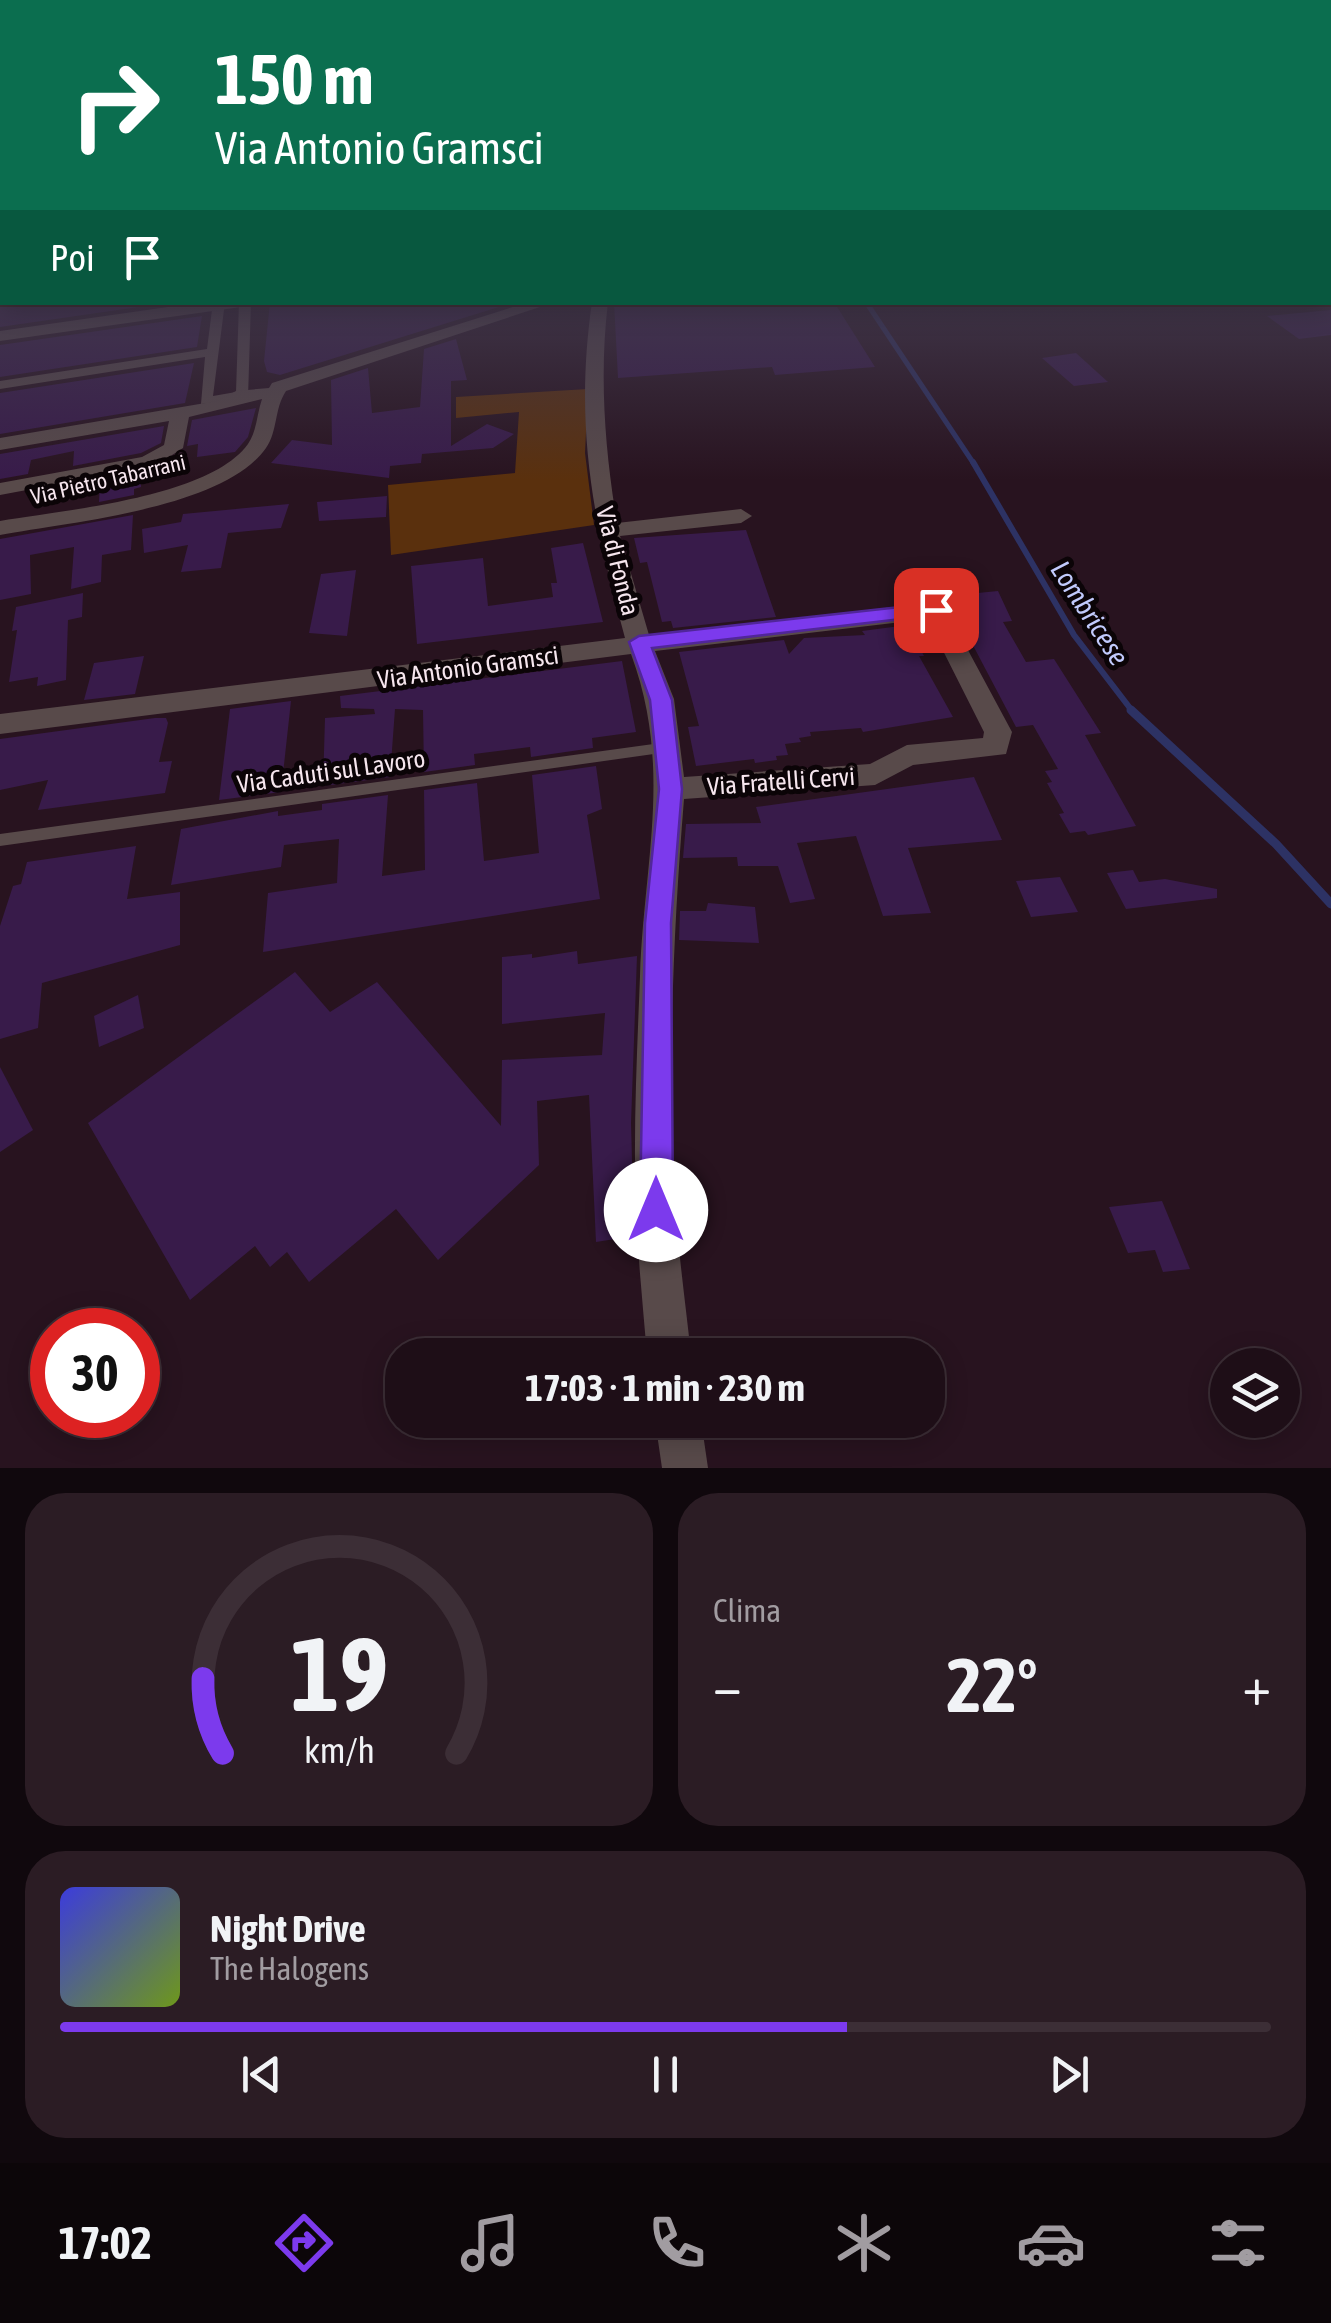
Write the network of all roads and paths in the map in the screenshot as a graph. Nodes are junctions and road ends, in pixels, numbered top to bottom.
1 (212, 344) edge
2 (243, 344) edge
3 (419, 344) edge
4 (594, 344) edge
5 (211, 352) junction
6 (0, 385) edge
7 (281, 388) junction
8 (243, 395) junction
9 (180, 412) junction
10 (0, 444) edge
11 (0, 489) edge
12 (740, 516) dead end
13 (0, 528) edge
14 (607, 531) junction
15 (918, 578) dead end
16 (936, 610) junction
17 (639, 642) junction
18 (0, 724) edge
19 (668, 747) junction
20 (670, 789) junction
21 (0, 840) edge
22 (667, 1338) edge
23 (681, 1438) edge
24 (685, 1468) edge

1 - 5 street
2 - 8 street
3 - 7 street
4 - 14 street, Via di Fonda
5 - 6 street
5 - 8 street
7 - 8 street
7 - 13 street, Via Pietro Tabarrani
8 - 9 street
9 - 10 street
9 - 11 street
12 - 14 street
14 - 17 street, Via di Fonda
15 - 16 street, Via Fratelli Cervi
16 - 17 street, Via Antonio Gramsci
16 - 20 street, Via Fratelli Cervi
17 - 18 street, Via Antonio Gramsci
17 - 19 street, Via di Fonda
19 - 20 street, Via di Fonda
19 - 21 lane, Via Caduti sul Lavoro
20 - 22 street, Via di Fonda
23 - 24 street

